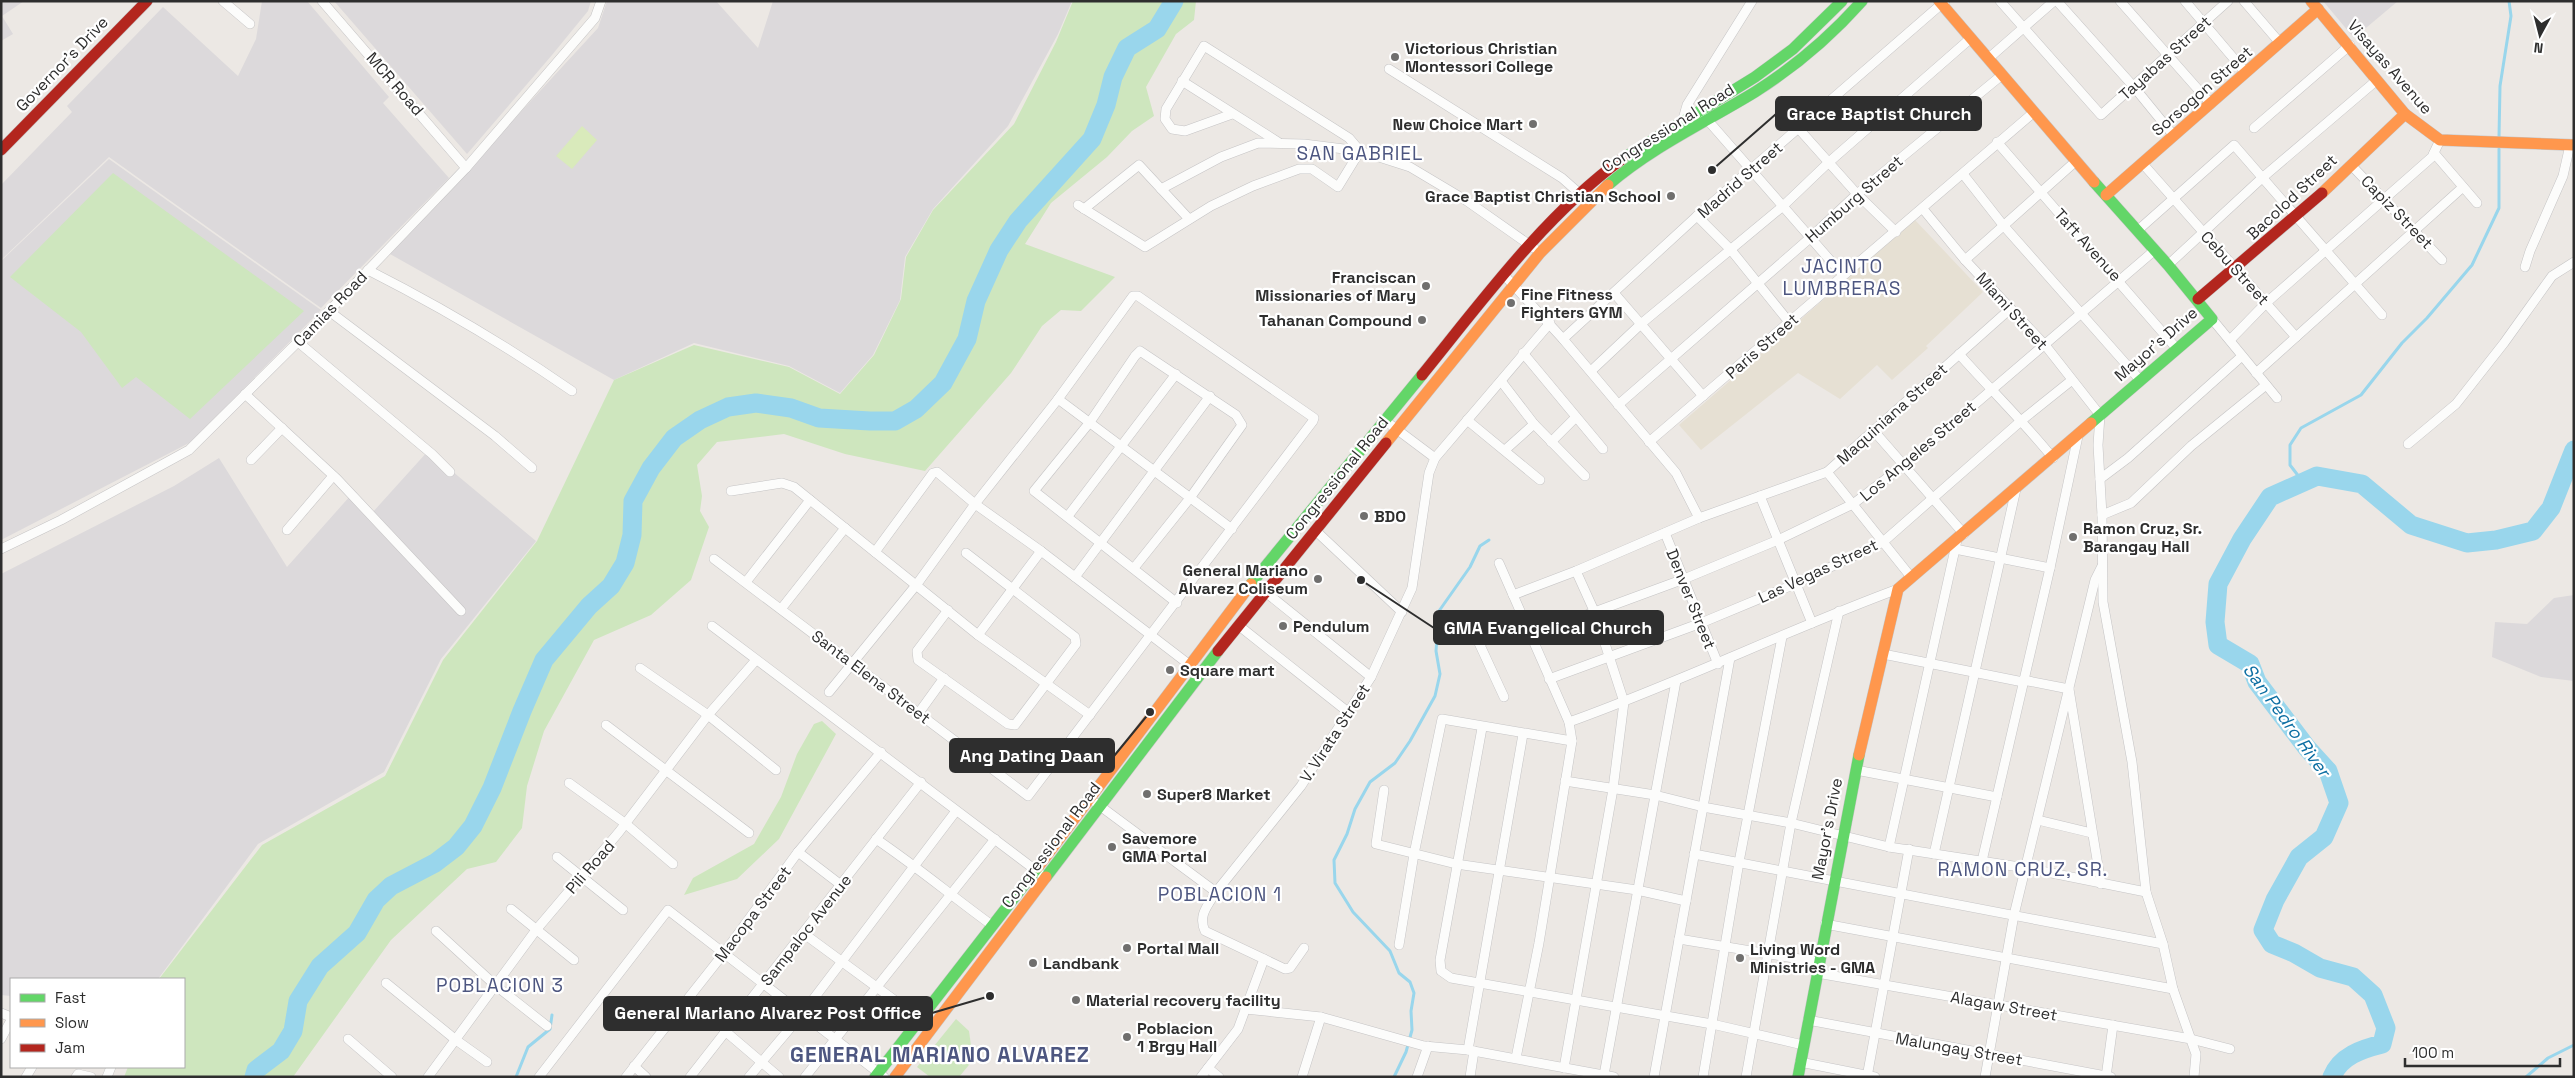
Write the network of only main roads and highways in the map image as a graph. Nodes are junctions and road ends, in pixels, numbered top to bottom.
1 (147, 1) edge
2 (1842, 1) edge
3 (1862, 1) edge
4 (1942, 2) edge
5 (2315, 5) edge
6 (2405, 114) junction
7 (2572, 145) edge
8 (1, 150) edge
9 (2106, 195) junction
10 (1536, 250) junction
11 (2198, 300) junction
12 (967, 958) junction
13 (978, 967) junction
14 (879, 1075) edge
15 (895, 1077) edge
16 (1798, 1077) edge

1 - 8 main road, Governor's Drive
2 - 10 main road, Congressional Road
3 - 10 main road, Congressional Road
4 - 9 main road, Mayor's Drive
5 - 6 main road, Visayas Avenue
5 - 9 main road, Sorsogon Street
6 - 7 main road, Visayas Avenue
6 - 11 main road, Bacolod Street
9 - 11 main road, Mayor's Drive
10 - 12 main road, Congressional Road
10 - 13 main road, Congressional Road
11 - 16 main road, Mayor's Drive
12 - 13 main road
12 - 14 main road, Congressional Road
13 - 15 main road, Congressional Road

